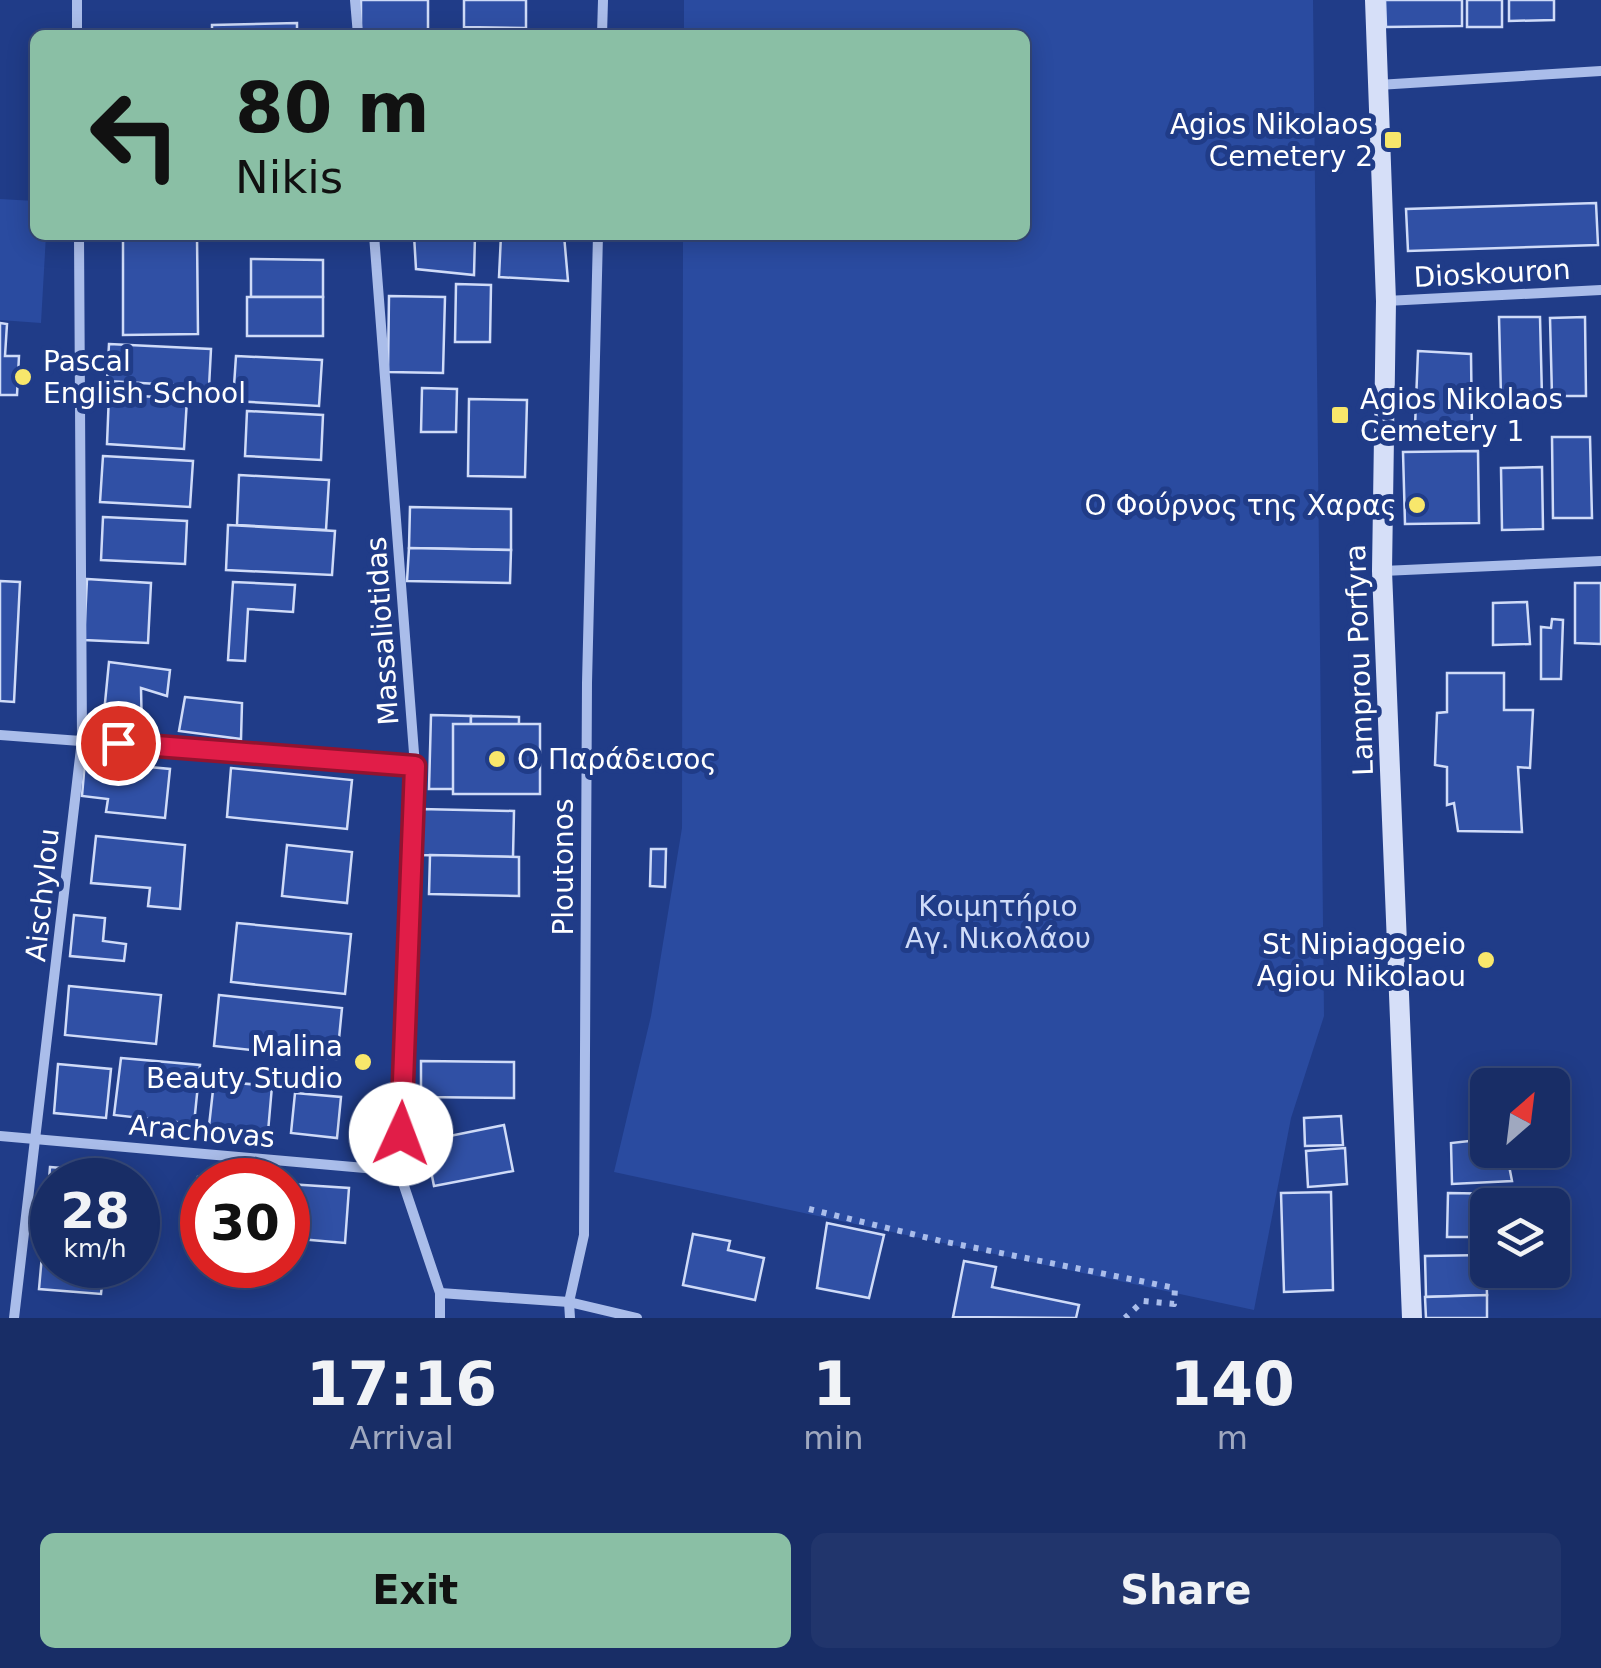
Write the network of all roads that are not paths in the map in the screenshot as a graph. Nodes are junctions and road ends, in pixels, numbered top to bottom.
1 (77, 0) edge
2 (356, 0) edge
3 (603, 0) edge
4 (1374, 0) edge
5 (78, 30) edge
6 (358, 30) edge
7 (602, 30) edge
8 (1601, 72) edge
9 (1378, 85) junction
10 (78, 240) edge
11 (374, 240) edge
12 (598, 240) edge
13 (1601, 290) edge
14 (1386, 301) junction
15 (1601, 561) edge
16 (1382, 571) junction
17 (0, 734) edge
18 (82, 740) junction
19 (415, 766) junction
20 (0, 1136) edge
21 (37, 1139) junction
22 (400, 1170) junction
23 (440, 1294) junction
24 (569, 1302) junction
25 (14, 1318) edge
26 (440, 1318) edge
27 (570, 1318) edge
28 (637, 1318) edge
29 (1412, 1318) edge

1 - 5 street
2 - 6 street
3 - 7 street
4 - 9 street, Lamprou Porfyra
8 - 9 street
9 - 14 street, Lamprou Porfyra
10 - 18 street, Aischylou
11 - 19 street, Massaliotidas
12 - 24 street, Ploutonos
13 - 14 street, Dioskouron
14 - 16 street, Lamprou Porfyra
15 - 16 street
16 - 29 street, Lamprou Porfyra
17 - 18 street
18 - 19 street
18 - 21 street, Aischylou
19 - 22 street, Massaliotidas
20 - 21 street, Arachovas
21 - 22 street, Arachovas
21 - 25 street, Aischylou
22 - 23 street, Massaliotidas
23 - 24 street
23 - 26 street, Massaliotidas
24 - 27 street, Ploutonos
24 - 28 street

